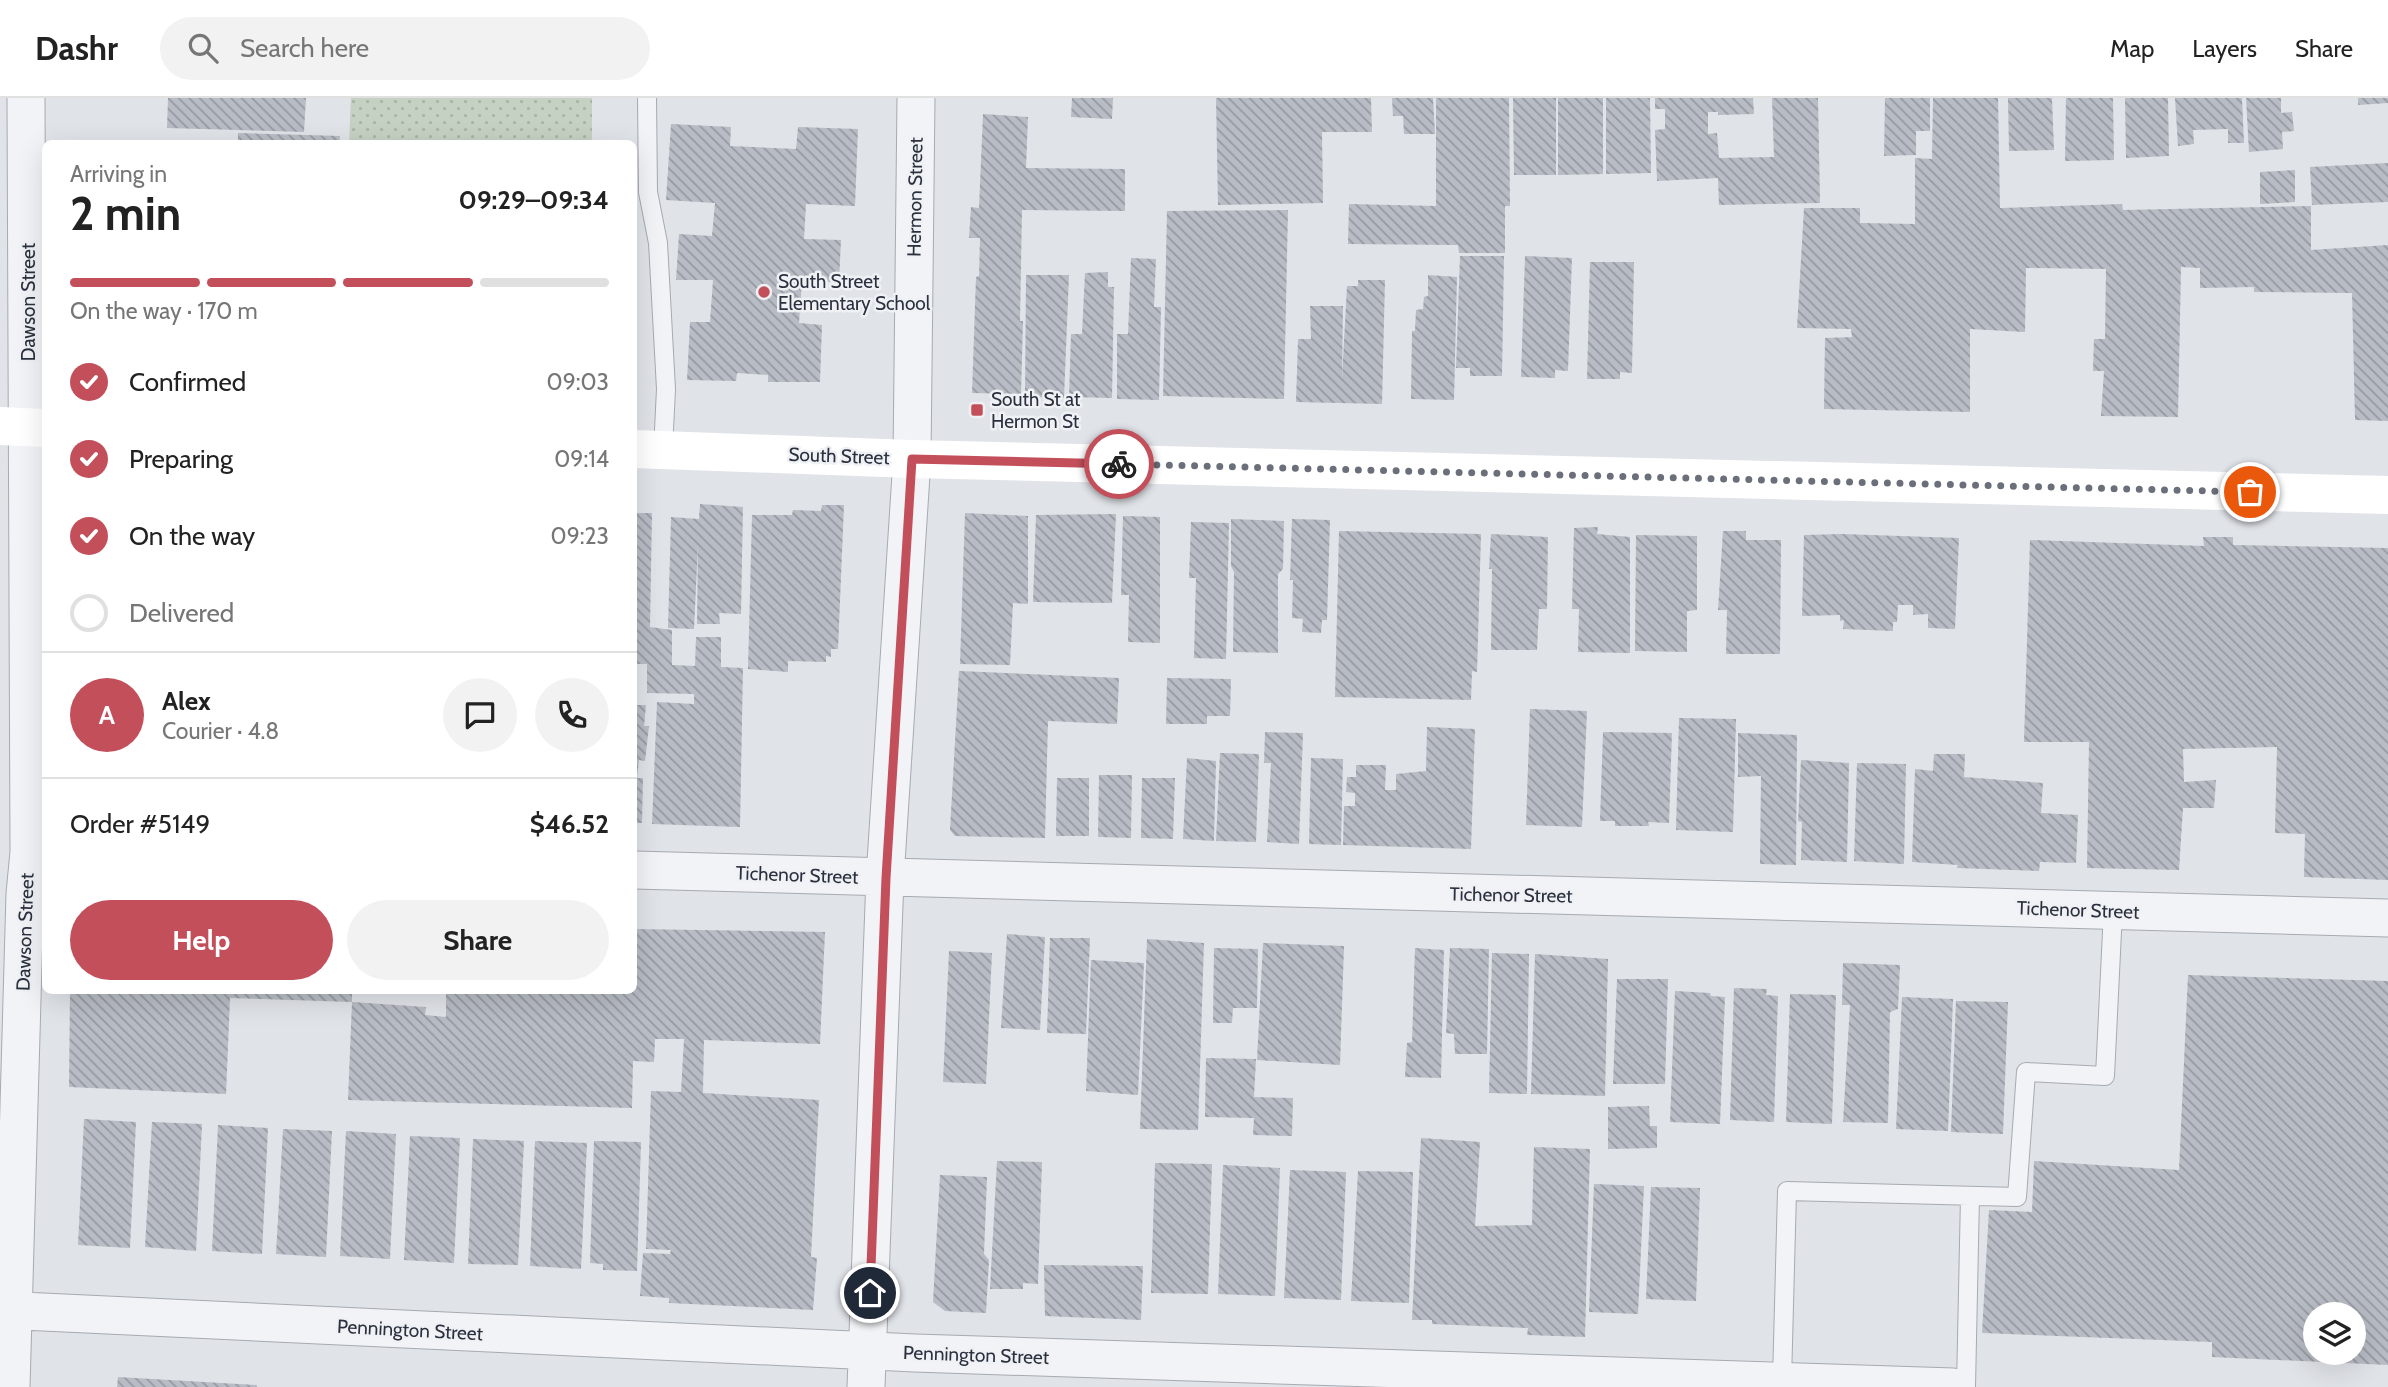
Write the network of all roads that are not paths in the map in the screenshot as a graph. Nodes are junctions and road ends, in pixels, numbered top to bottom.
1 (26, 98) edge
2 (647, 98) edge
3 (916, 98) edge
4 (25, 427) edge
5 (648, 450) edge
6 (912, 459) junction
7 (2388, 495) edge
8 (37, 852) edge
9 (637, 870) edge
10 (886, 878) junction
11 (2113, 911) junction
12 (2388, 918) edge
13 (1970, 1196) junction
14 (6, 1311) edge
15 (867, 1351) junction
16 (1782, 1381) junction
17 (11, 1387) edge
18 (866, 1387) edge
19 (1953, 1387) edge
20 (1966, 1387) edge

1 - 4 street, Dawson Street
2 - 5 lane
3 - 6 street, Hermon Street
4 - 8 street, Dawson Street
5 - 6 main road, South Street
6 - 7 main road, South Street
6 - 10 street, Hermon Street
8 - 14 street, Dawson Street
9 - 10 street, Tichenor Street
10 - 11 street, Tichenor Street
10 - 15 street, Hermon Street
11 - 12 street, Tichenor Street
11 - 13 lane
13 - 16 lane
13 - 20 lane
14 - 15 street, Pennington Street
14 - 17 street, Dawson Street
15 - 16 street, Pennington Street
15 - 18 street, Hermon Street
16 - 19 street, Pennington Street

